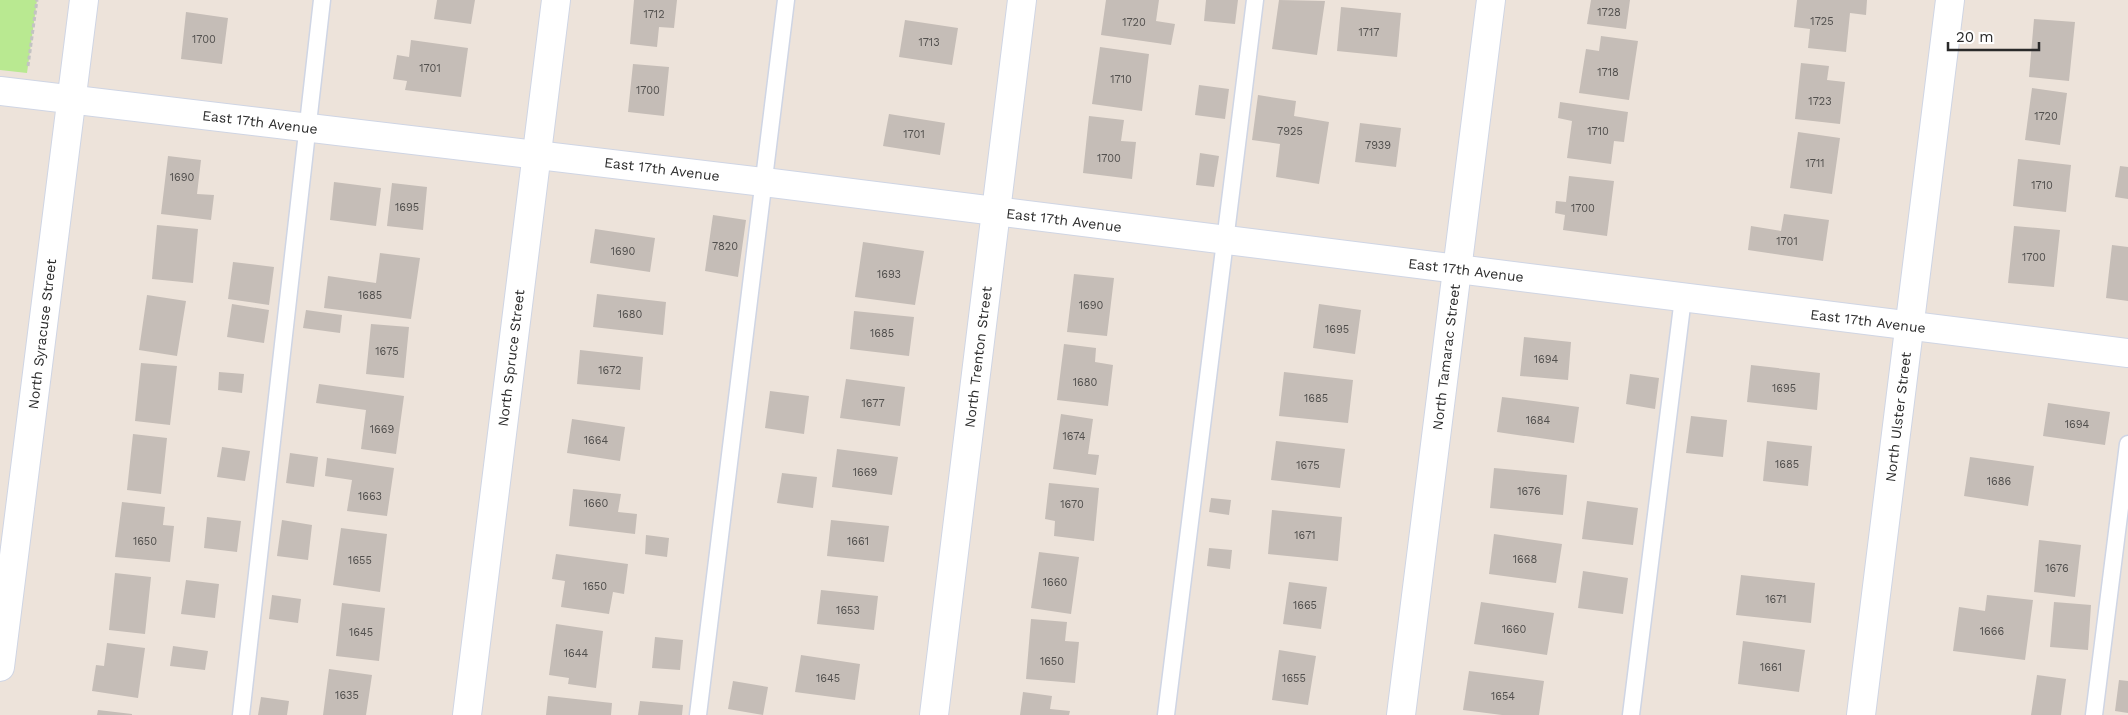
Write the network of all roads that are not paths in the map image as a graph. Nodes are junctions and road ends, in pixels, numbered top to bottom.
1 (84, 0) edge
2 (322, 0) edge
3 (556, 0) edge
4 (786, 0) edge
5 (1022, 0) edge
6 (1255, 0) edge
7 (1491, 0) edge
8 (1950, 0) edge
9 (13, 92) edge
10 (72, 100) junction
11 (308, 127) junction
12 (537, 154) junction
13 (764, 182) junction
14 (996, 211) junction
15 (1226, 240) junction
16 (1457, 268) junction
17 (1683, 298) junction
18 (1909, 326) junction
19 (2128, 353) edge
20 (2128, 444) edge
21 (0, 667) edge
22 (241, 715) edge
23 (467, 715) edge
24 (698, 715) edge
25 (934, 715) edge
26 (1166, 715) edge
27 (1401, 715) edge
28 (1631, 715) edge
29 (1862, 715) edge
30 (2094, 715) edge

1 - 10 street, North Syracuse Street
2 - 11 lane
3 - 12 street, North Spruce Street
4 - 13 lane
5 - 14 street, North Trenton Street
6 - 15 lane
7 - 16 street, North Tamarac Street
8 - 18 street, North Ulster Street
9 - 10 street, East 17th Avenue
10 - 11 street, East 17th Avenue
10 - 21 street, North Syracuse Street
11 - 12 street, East 17th Avenue
11 - 22 lane
12 - 13 street, East 17th Avenue
12 - 23 street, North Spruce Street
13 - 14 street, East 17th Avenue
13 - 24 lane
14 - 15 street, East 17th Avenue
14 - 25 street, North Trenton Street
15 - 16 street, East 17th Avenue
15 - 26 lane
16 - 17 street, East 17th Avenue
16 - 27 street, North Tamarac Street
17 - 18 street, East 17th Avenue
17 - 28 lane
18 - 19 street, East 17th Avenue
18 - 29 street, North Ulster Street
20 - 30 lane

